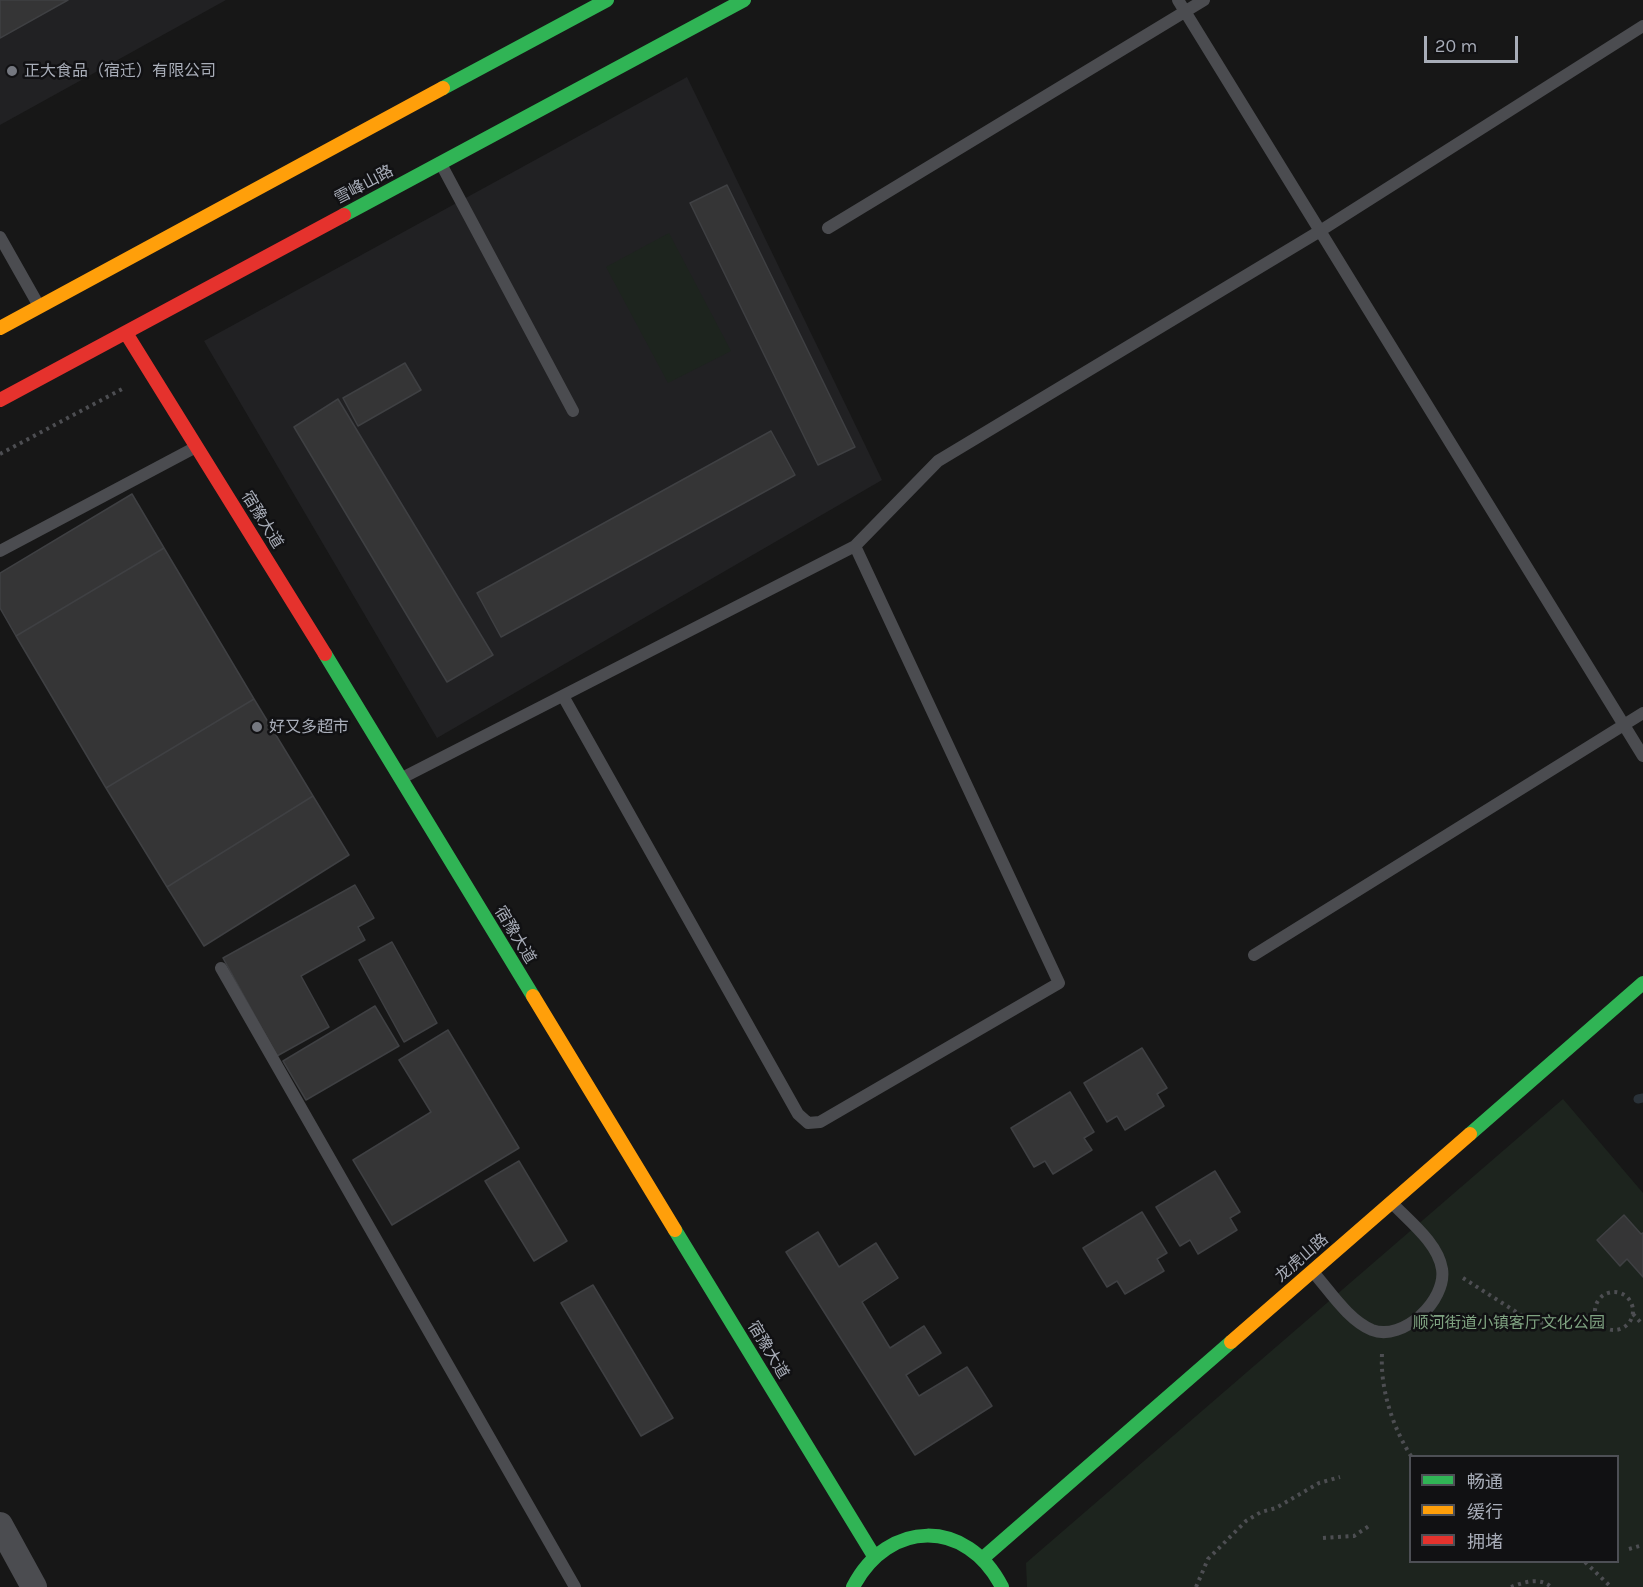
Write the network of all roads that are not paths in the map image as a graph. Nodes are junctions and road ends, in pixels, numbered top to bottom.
1 (607, 0) edge
2 (744, 0) edge
3 (1178, 0) edge
4 (1204, 0) edge
5 (1185, 12) junction
6 (1643, 26) edge
7 (440, 163) junction
8 (828, 228) dead end
9 (1320, 231) junction
10 (0, 237) edge
11 (39, 307) junction
12 (0, 328) edge
13 (126, 333) junction
14 (0, 400) edge
15 (573, 411) dead end
16 (197, 447) junction
17 (855, 546) junction
18 (0, 551) edge
19 (563, 696) junction
20 (1643, 713) edge
21 (1624, 725) junction
22 (1643, 756) edge
23 (401, 779) junction
24 (1254, 955) dead end
25 (221, 968) dead end
26 (1643, 983) edge
27 (1392, 1202) junction
28 (1312, 1271) junction
29 (0, 1525) edge
30 (874, 1556) junction
31 (983, 1558) junction
32 (34, 1587) edge
33 (575, 1587) edge
34 (854, 1587) edge
35 (1002, 1587) edge

1 - 11 street
2 - 7 street, 雪峰山路
3 - 5 lane
4 - 5 lane
5 - 8 lane
5 - 9 lane
6 - 9 lane
7 - 13 street, 雪峰山路
7 - 15 lane
9 - 17 lane
9 - 21 lane
10 - 11 lane
11 - 12 street
13 - 14 street, 雪峰山路
13 - 16 street, 宿豫大道
16 - 18 lane
16 - 23 street, 宿豫大道
17 - 19 lane
17 - 19 lane
19 - 23 lane
20 - 21 lane
21 - 22 lane
21 - 24 lane
23 - 30 street, 宿豫大道
25 - 33 lane
26 - 27 street, 龙虎山路
27 - 28 street, 龙虎山路
27 - 28 lane
28 - 31 street, 龙虎山路
29 - 32 street
30 - 31 street
30 - 34 street
31 - 35 street

